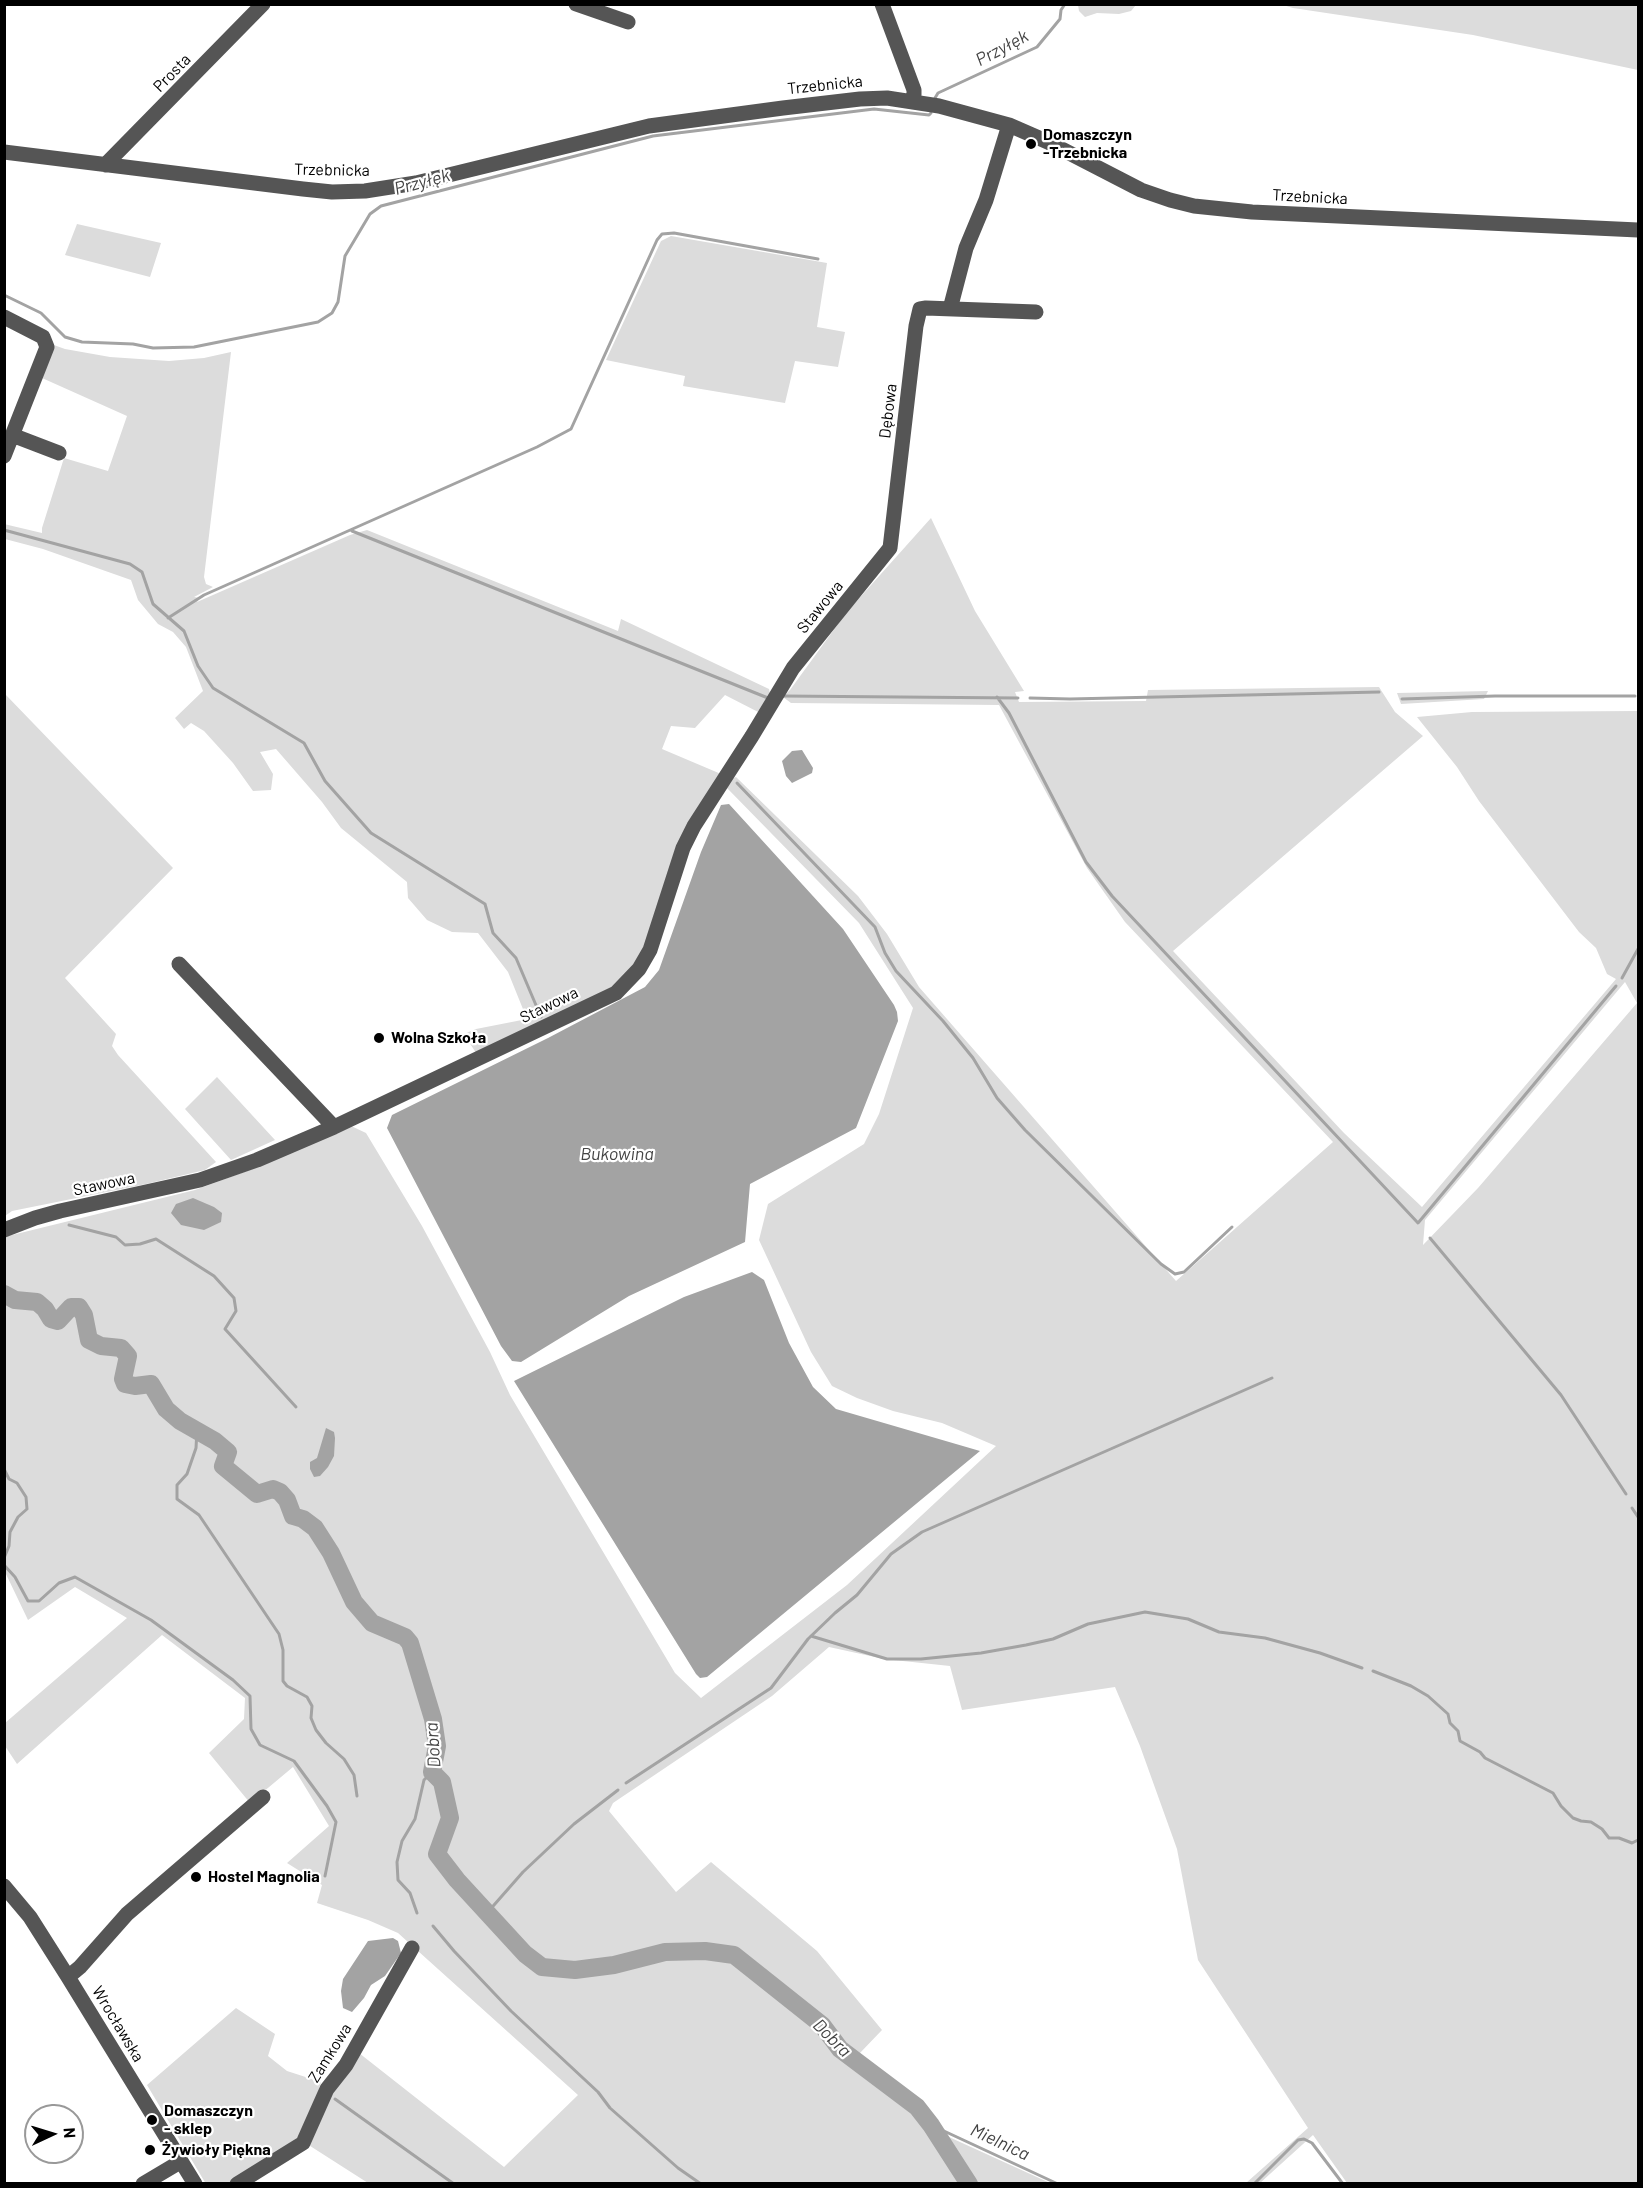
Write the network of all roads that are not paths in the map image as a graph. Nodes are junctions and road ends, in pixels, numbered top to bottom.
1 (263, 4) edge
2 (576, 4) edge
3 (882, 4) edge
4 (628, 22) dead end
5 (918, 102) junction
6 (1009, 125) junction
7 (4, 152) edge
8 (105, 165) junction
9 (1638, 230) edge
10 (950, 309) junction
11 (1036, 312) dead end
12 (4, 317) edge
13 (12, 435) junction
14 (59, 453) dead end
15 (4, 456) edge
16 (890, 549) joint
17 (179, 964) dead end
18 (334, 1127) junction
19 (4, 1230) edge
20 (263, 1797) dead end
21 (4, 1886) edge
22 (412, 1948) dead end
23 (68, 1977) junction
24 (180, 2162) junction
25 (143, 2184) edge
26 (195, 2184) edge
27 (237, 2184) edge

1 - 8 street, Prosta
2 - 4 street
3 - 5 street
5 - 6 street, Trzebnicka
5 - 8 street, Trzebnicka
6 - 9 street, Trzebnicka
6 - 10 street
7 - 8 street, Trzebnicka
10 - 11 street, Dębowa
10 - 16 street, Dębowa
12 - 13 street
13 - 14 street
13 - 15 street
16 - 18 street, Stawowa
17 - 18 street
18 - 19 street, Stawowa
20 - 23 street
21 - 23 street, Wrocławska
22 - 27 street, Zamkowa
23 - 24 street, Wrocławska
24 - 25 street
24 - 26 street, Wrocławska

